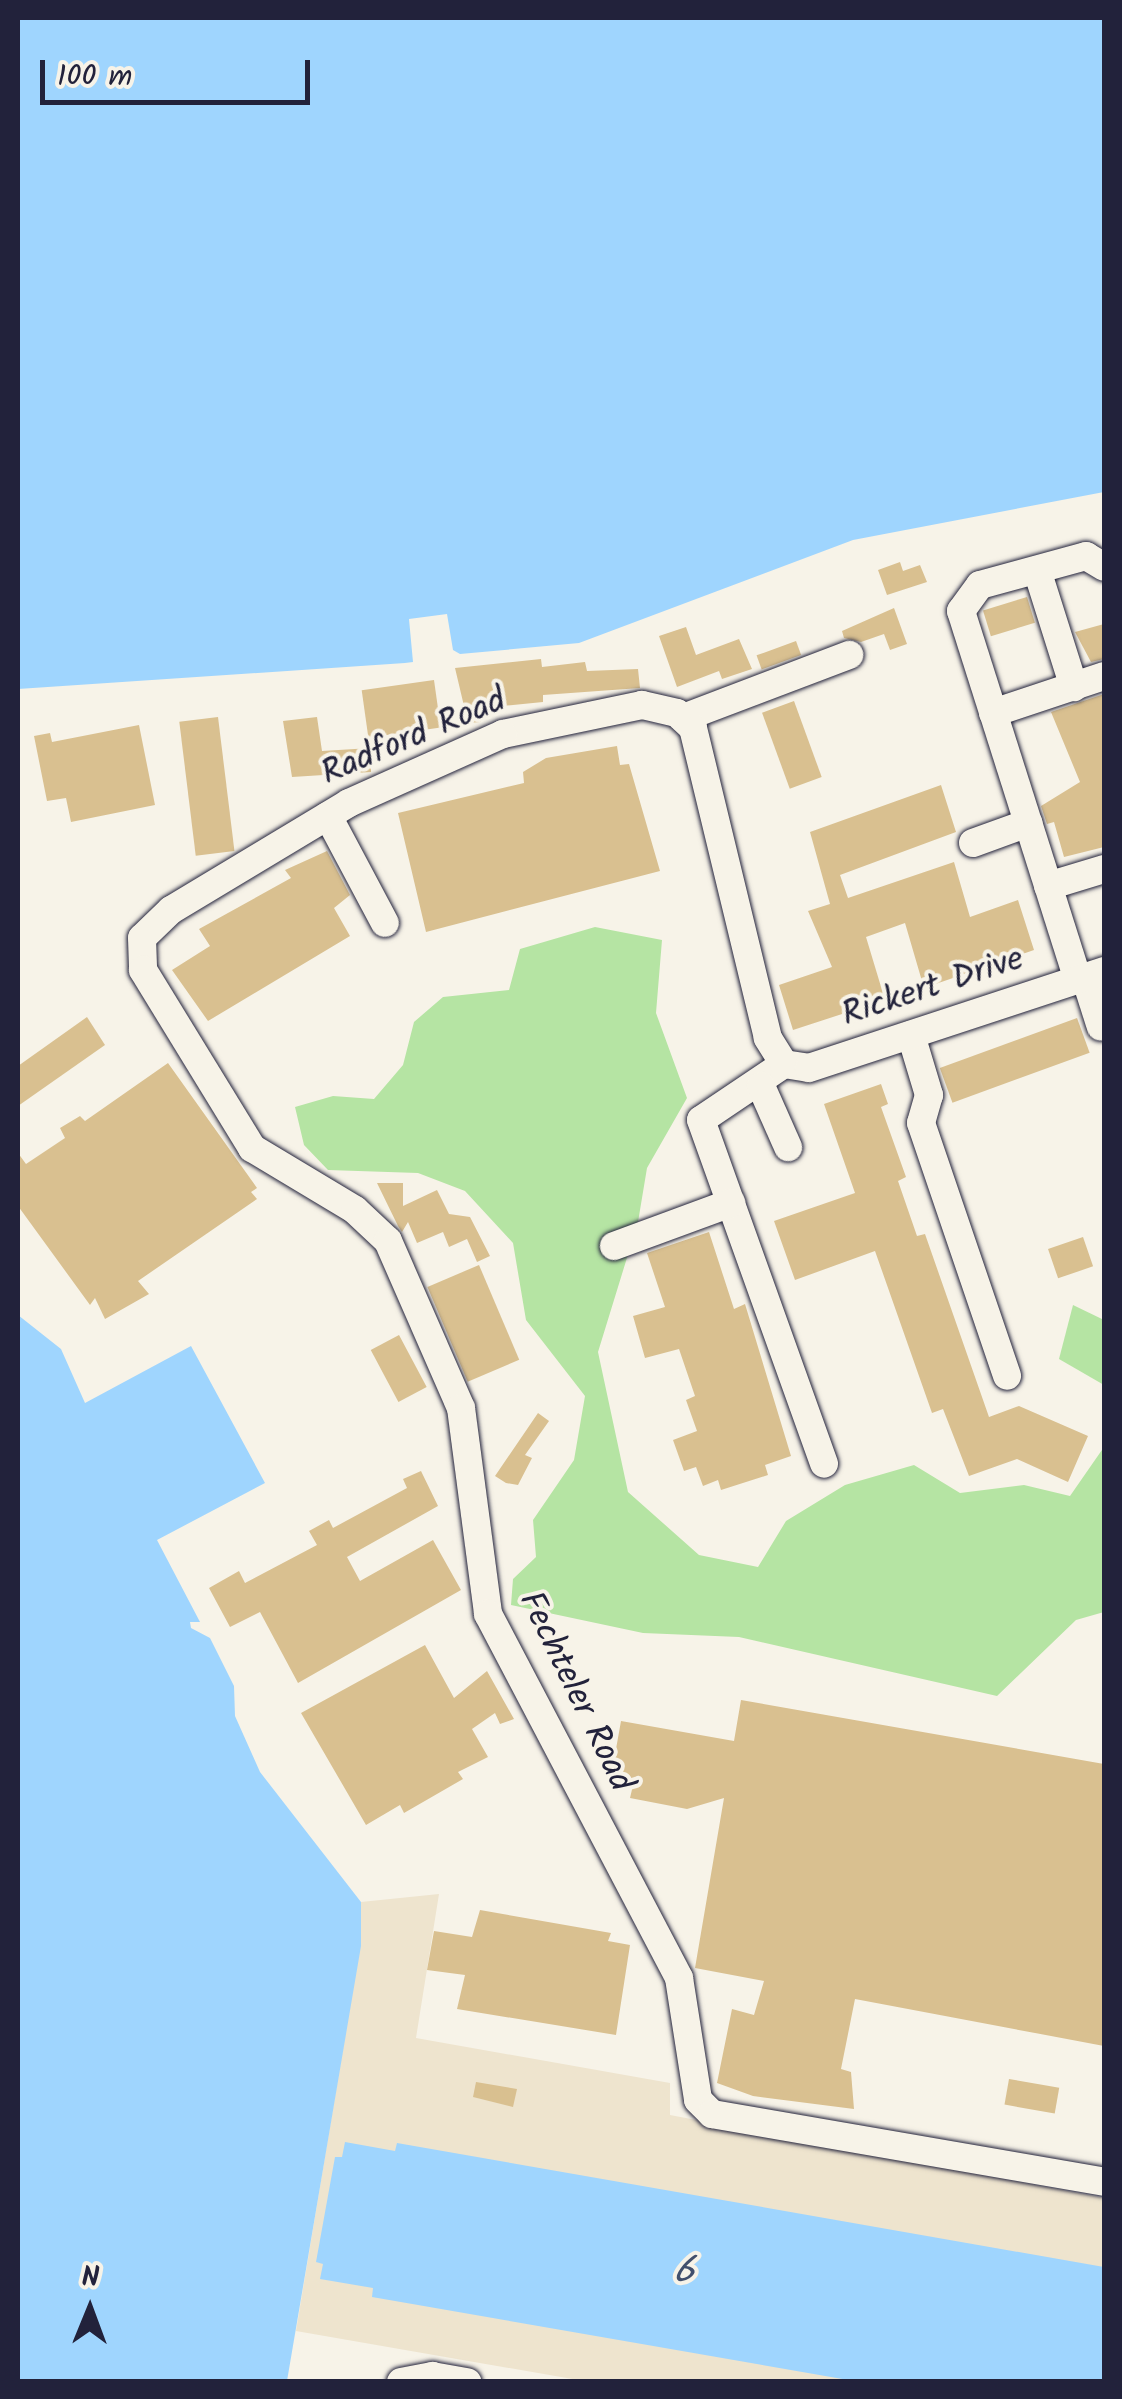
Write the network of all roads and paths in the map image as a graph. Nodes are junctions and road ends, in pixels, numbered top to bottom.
1 (1104, 567) edge
2 (1037, 570) junction
3 (849, 655) dead end
4 (1104, 676) edge
5 (1074, 686) junction
6 (994, 713) junction
7 (683, 718) junction
8 (328, 816) junction
9 (1028, 823) junction
10 (973, 844) dead end
11 (1104, 870) edge
12 (1048, 886) junction
13 (385, 924) dead end
14 (142, 938) joint
15 (1089, 976) edge
16 (1101, 1027) dead end
17 (911, 1035) junction
18 (784, 1064) junction
19 (761, 1086) junction
20 (788, 1147) dead end
21 (731, 1203) junction
22 (614, 1246) dead end
23 (1007, 1376) dead end
24 (824, 1464) dead end
25 (1104, 2182) edge
26 (401, 2382) edge
27 (467, 2382) edge

1 - 2 street
2 - 5 street
2 - 6 street
3 - 7 street
4 - 5 street
5 - 6 street
6 - 9 street
7 - 8 street, Radford Road
7 - 18 street
8 - 13 street
8 - 14 street, Radford Road
9 - 10 street
9 - 12 street
11 - 12 street
12 - 15 street
14 - 25 street, Fechteler Road
15 - 16 street
15 - 17 street, Rickert Drive
17 - 18 street, Rickert Drive
17 - 23 street
18 - 19 street
19 - 20 street
19 - 21 street
21 - 22 street
21 - 24 street
26 - 27 street

